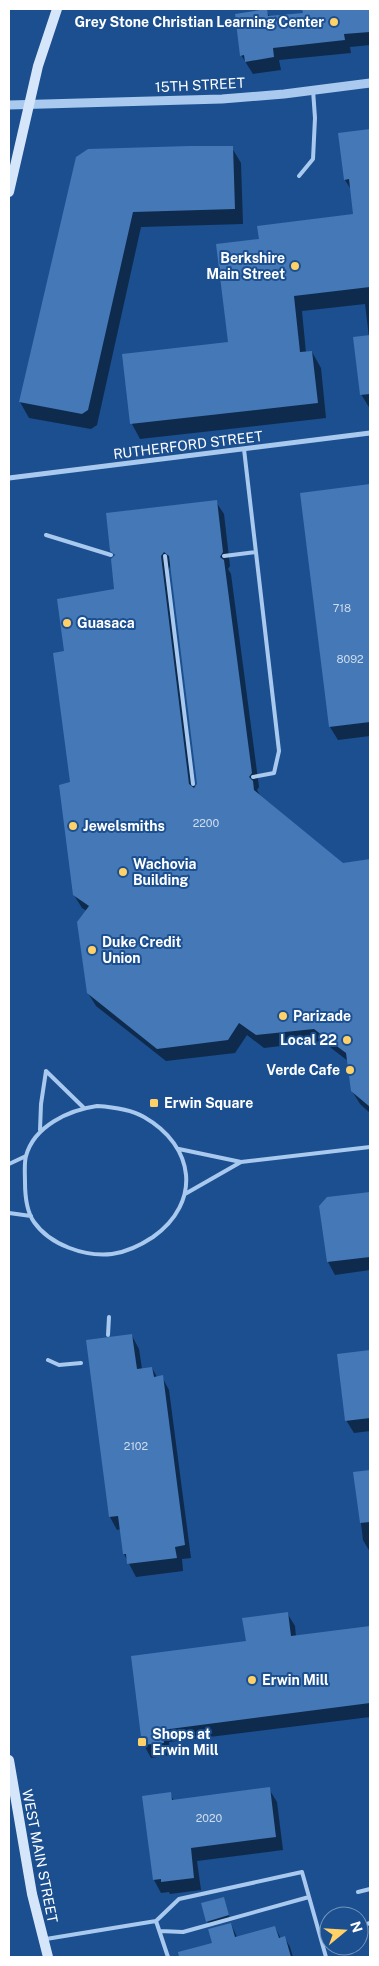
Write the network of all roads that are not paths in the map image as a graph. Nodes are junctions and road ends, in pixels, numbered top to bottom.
1 (57, 9) edge
2 (370, 83) edge
3 (314, 90) junction
4 (9, 105) edge
5 (30, 105) junction
6 (299, 176) dead end
7 (9, 192) edge
8 (370, 433) edge
9 (244, 449) junction
10 (9, 478) edge
11 (46, 535) dead end
12 (256, 552) junction
13 (110, 555) dead end
14 (165, 556) dead end
15 (224, 556) dead end
16 (252, 777) dead end
17 (193, 784) dead end
18 (84, 1108) junction
19 (40, 1130) junction
20 (370, 1147) edge
21 (179, 1149) junction
22 (26, 1156) junction
23 (241, 1162) junction
24 (9, 1164) edge
25 (185, 1194) junction
26 (9, 1213) edge
27 (31, 1216) junction
28 (109, 1317) dead end
29 (108, 1335) dead end
30 (48, 1360) dead end
31 (81, 1363) dead end
32 (9, 1760) edge
33 (370, 1889) edge
34 (358, 1892) dead end
35 (309, 1897) junction
36 (156, 1921) junction
37 (160, 1931) junction
38 (43, 1940) junction
39 (48, 1957) edge
40 (168, 1957) edge
41 (326, 1957) edge

1 - 5 main road
2 - 3 street, 15TH STREET
3 - 5 street, 15TH STREET
3 - 6 lane
4 - 5 street, 15TH STREET
5 - 7 main road
8 - 9 street, RUTHERFORD STREET
9 - 10 street, RUTHERFORD STREET
9 - 12 lane
11 - 13 lane
12 - 15 lane
12 - 16 lane
14 - 17 lane
18 - 19 lane
18 - 19 lane
18 - 21 lane
19 - 22 lane
20 - 23 lane
21 - 23 lane
21 - 25 lane
22 - 24 lane
22 - 27 lane
23 - 25 lane
25 - 27 lane
26 - 27 lane
28 - 29 lane
30 - 31 lane
32 - 38 main road, WEST MAIN STREET
33 - 34 lane
35 - 36 lane
35 - 37 lane
35 - 41 lane
36 - 37 lane
36 - 38 lane
37 - 40 lane
38 - 39 main road, WEST MAIN STREET

